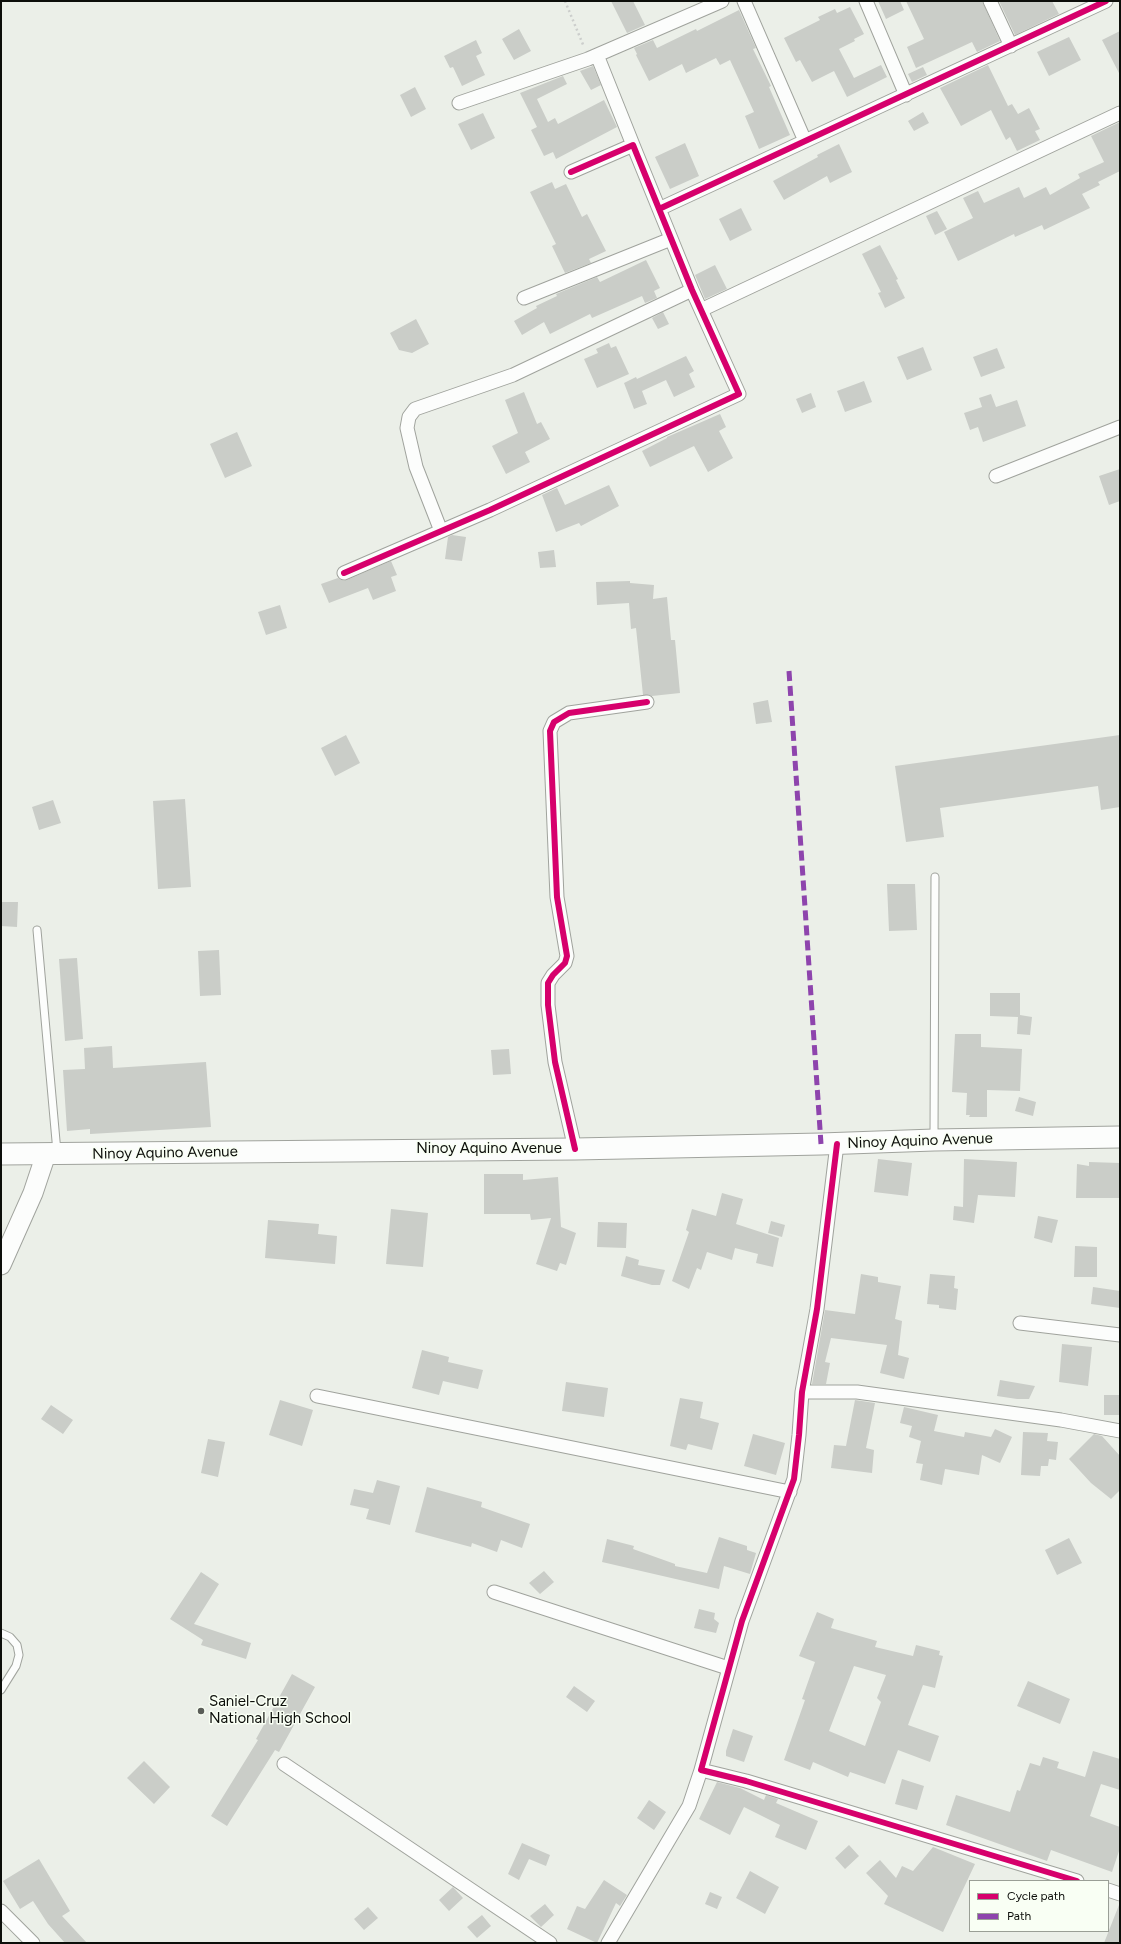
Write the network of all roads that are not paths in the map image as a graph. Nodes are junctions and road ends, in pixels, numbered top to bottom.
1 (722, 1) edge
2 (744, 1) edge
3 (866, 1) edge
4 (990, 1) edge
5 (1106, 1) edge
6 (1011, 46) junction
7 (593, 57) junction
8 (906, 95) junction
9 (459, 104) dead end
10 (1120, 113) edge
11 (805, 141) junction
12 (633, 145) junction
13 (570, 172) dead end
14 (659, 210) junction
15 (671, 239) junction
16 (692, 290) junction
17 (524, 298) dead end
18 (701, 310) junction
19 (1120, 427) edge
20 (996, 476) dead end
21 (441, 531) junction
22 (344, 573) dead end
23 (646, 702) dead end
24 (935, 877) dead end
25 (37, 930) dead end
26 (1120, 1137) edge
27 (934, 1140) junction
28 (836, 1144) junction
29 (575, 1149) junction
30 (1, 1154) edge
31 (52, 1154) junction
32 (1, 1265) edge
33 (1020, 1323) dead end
34 (1120, 1335) edge
35 (802, 1392) junction
36 (317, 1396) dead end
37 (1120, 1431) edge
38 (790, 1492) junction
39 (494, 1592) dead end
40 (1, 1633) edge
41 (728, 1668) junction
42 (1, 1690) edge
43 (284, 1764) dead end
44 (701, 1770) junction
45 (1074, 1880) edge
46 (1109, 1890) edge
47 (1120, 1894) edge
48 (1, 1911) edge
49 (33, 1943) edge
50 (550, 1943) edge
51 (608, 1943) edge

1 - 7 street
2 - 11 street
3 - 8 street
4 - 6 street
5 - 6 street
6 - 8 street
7 - 9 street
7 - 12 street
8 - 11 street
10 - 18 street
11 - 14 street
12 - 13 street
12 - 14 street
14 - 15 street
15 - 16 street
15 - 17 street
16 - 18 street
16 - 21 street
18 - 21 street
19 - 20 street
21 - 22 street
23 - 29 street
24 - 27 lane
25 - 31 lane
26 - 27 main road, Ninoy Aquino Avenue
27 - 28 main road, Ninoy Aquino Avenue
28 - 29 main road, Ninoy Aquino Avenue
28 - 35 street
29 - 31 main road, Ninoy Aquino Avenue
30 - 31 main road, Ninoy Aquino Avenue
31 - 32 street
33 - 34 street
35 - 37 street
35 - 38 street
36 - 38 street
38 - 41 street
39 - 41 street
40 - 42 lane
41 - 44 street
43 - 50 street
44 - 45 street
44 - 51 street
46 - 47 street
48 - 49 street

